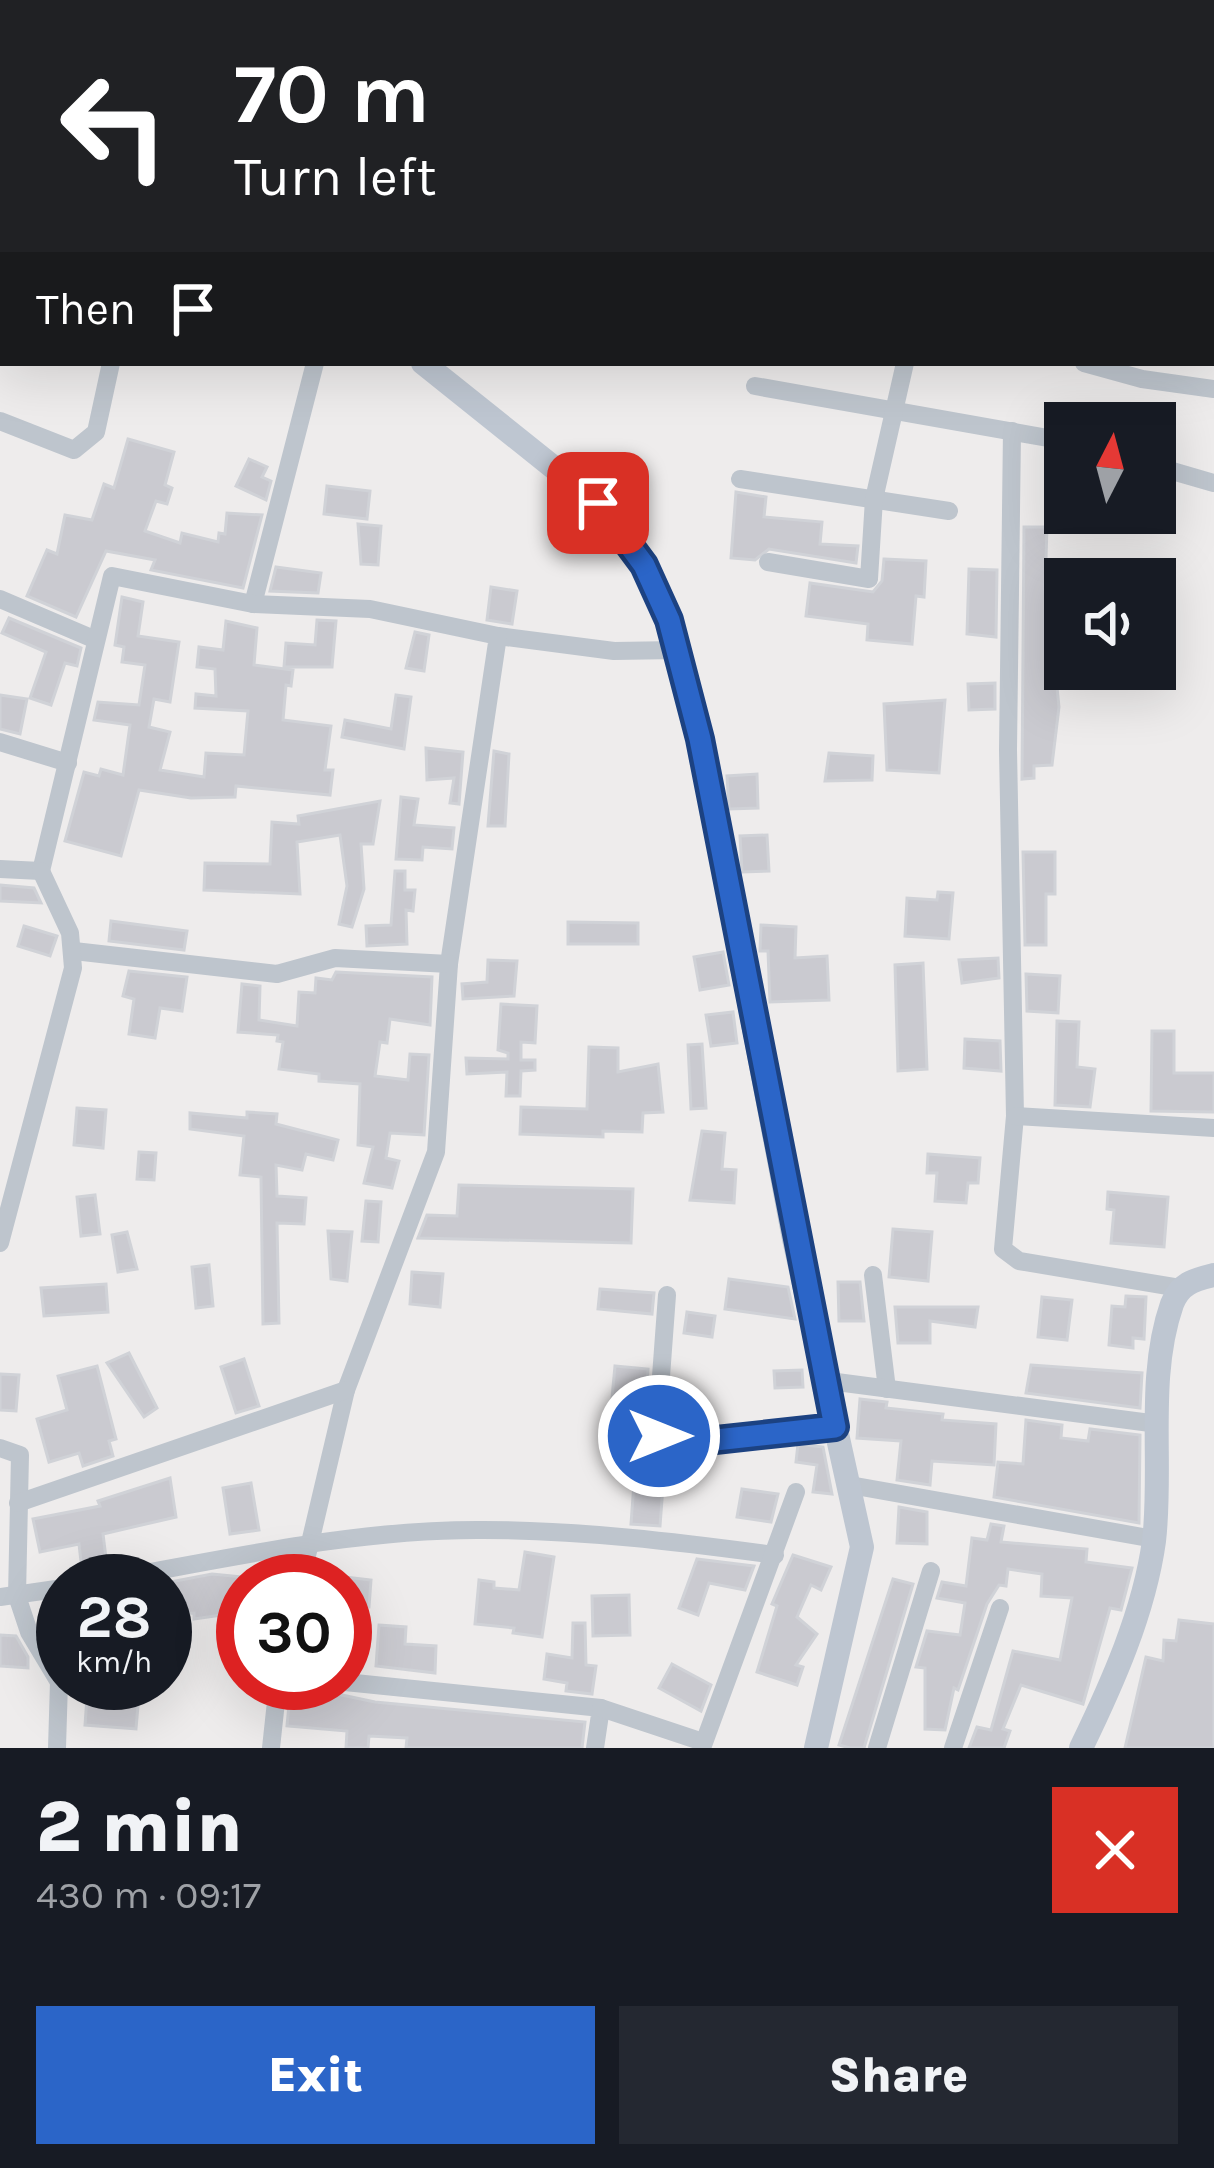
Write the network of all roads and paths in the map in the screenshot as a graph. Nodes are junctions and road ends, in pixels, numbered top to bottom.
1 (110, 366) edge
2 (315, 366) edge
3 (427, 366) edge
4 (904, 366) edge
5 (1094, 366) edge
6 (755, 386) dead end
7 (1214, 389) edge
8 (891, 412) junction
9 (0, 421) edge
10 (1012, 431) junction
11 (1044, 437) edge
12 (1176, 472) edge
13 (740, 478) dead end
14 (1214, 482) edge
15 (874, 500) junction
16 (949, 511) dead end
17 (768, 562) dead end
18 (0, 599) edge
19 (253, 604) junction
20 (498, 636) junction
21 (96, 640) junction
22 (677, 650) junction
23 (0, 742) edge
24 (68, 764) junction
25 (0, 869) edge
26 (41, 871) junction
27 (74, 951) junction
28 (448, 964) junction
29 (1015, 1116) junction
30 (1214, 1128) edge
31 (0, 1243) edge
32 (873, 1274) dead end
33 (1214, 1275) edge
34 (1180, 1288) junction
35 (667, 1295) dead end
36 (829, 1381) junction
37 (886, 1389) junction
38 (346, 1390) junction
39 (1158, 1424) junction
40 (835, 1427) junction
41 (0, 1448) edge
42 (850, 1485) junction
43 (796, 1492) dead end
44 (18, 1502) junction
45 (1154, 1539) junction
46 (309, 1544) junction
47 (307, 1554) edge
48 (775, 1555) junction
49 (192, 1565) edge
50 (931, 1571) dead end
51 (8, 1597) edge
52 (1000, 1608) dead end
53 (372, 1685) edge
54 (602, 1708) junction
55 (275, 1710) edge
56 (702, 1745) edge
57 (57, 1748) edge
58 (271, 1748) edge
59 (595, 1748) edge
60 (816, 1748) edge
61 (877, 1748) edge
62 (953, 1748) edge
63 (1081, 1748) edge

1 - 9 street
2 - 19 street
3 - 22 street
4 - 8 street
5 - 7 street
6 - 8 street
8 - 10 street
8 - 15 street
10 - 11 street
10 - 29 street
12 - 14 street
13 - 15 street
15 - 16 street
15 - 17 street
18 - 21 street
19 - 20 street
19 - 21 street
20 - 22 street
20 - 28 street
21 - 24 street
22 - 36 street
23 - 24 street
24 - 26 street
25 - 26 street
26 - 27 street
27 - 28 street
27 - 31 street
28 - 38 street
29 - 30 street
29 - 34 street
32 - 37 street
33 - 34 street
34 - 39 street
35 - 40 street
36 - 37 street
36 - 40 street
37 - 39 street
38 - 44 street
38 - 46 street
39 - 45 street
40 - 42 street
41 - 44 street
42 - 45 street
42 - 60 street
43 - 48 street
44 - 51 street
45 - 63 street
46 - 47 street
46 - 48 street
46 - 49 street
48 - 56 street
50 - 61 street
51 - 57 street
52 - 62 street
53 - 54 street
54 - 56 street
54 - 59 street
55 - 58 street

